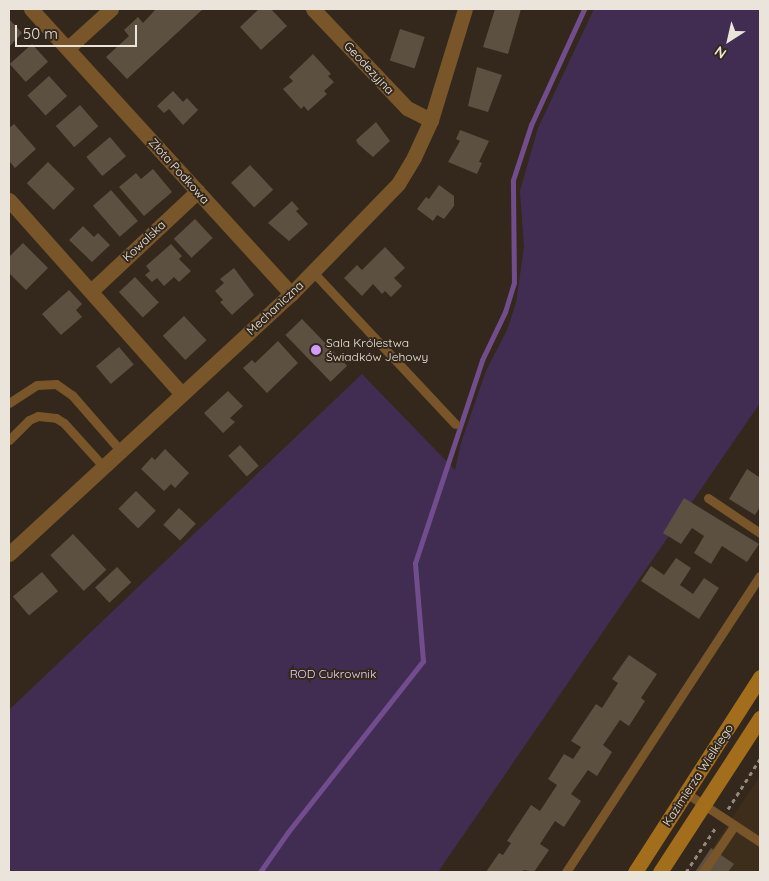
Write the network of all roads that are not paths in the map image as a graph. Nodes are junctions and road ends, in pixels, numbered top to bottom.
1 (31, 9) edge
2 (110, 9) edge
3 (313, 9) edge
4 (464, 9) edge
5 (68, 48) junction
6 (430, 120) junction
7 (198, 191) junction
8 (9, 200) edge
9 (313, 272) junction
10 (90, 291) junction
11 (291, 294) junction
12 (182, 394) junction
13 (9, 403) edge
14 (455, 424) dead end
15 (9, 440) edge
16 (120, 450) junction
17 (103, 466) junction
18 (708, 498) dead end
19 (760, 533) edge
20 (9, 554) edge
21 (760, 576) edge
22 (760, 678) edge
23 (760, 718) edge
24 (686, 793) junction
25 (704, 805) junction
26 (734, 826) junction
27 (760, 842) edge
28 (566, 872) edge
29 (635, 872) edge
30 (660, 872) edge
31 (703, 872) edge

1 - 5 street, Złota Podkowa
2 - 5 street
3 - 6 street, Geodezyjna
4 - 6 street, Mechaniczna
5 - 7 street, Złota Podkowa
6 - 9 street, Mechaniczna
7 - 10 street, Kowalska
7 - 11 street, Złota Podkowa
8 - 10 street
9 - 11 street, Mechaniczna
9 - 14 lane
10 - 12 street
11 - 12 street, Mechaniczna
12 - 16 street, Mechaniczna
13 - 16 lane
15 - 17 lane
16 - 17 street, Mechaniczna
17 - 20 street, Mechaniczna
18 - 19 lane
21 - 28 lane
22 - 24 main road, Kazimierza Wielkiego
23 - 25 main road, Kazimierza Wielkiego
24 - 25 lane
24 - 29 main road, Kazimierza Wielkiego
25 - 26 lane
25 - 30 main road, Kazimierza Wielkiego
26 - 27 lane
26 - 31 lane

